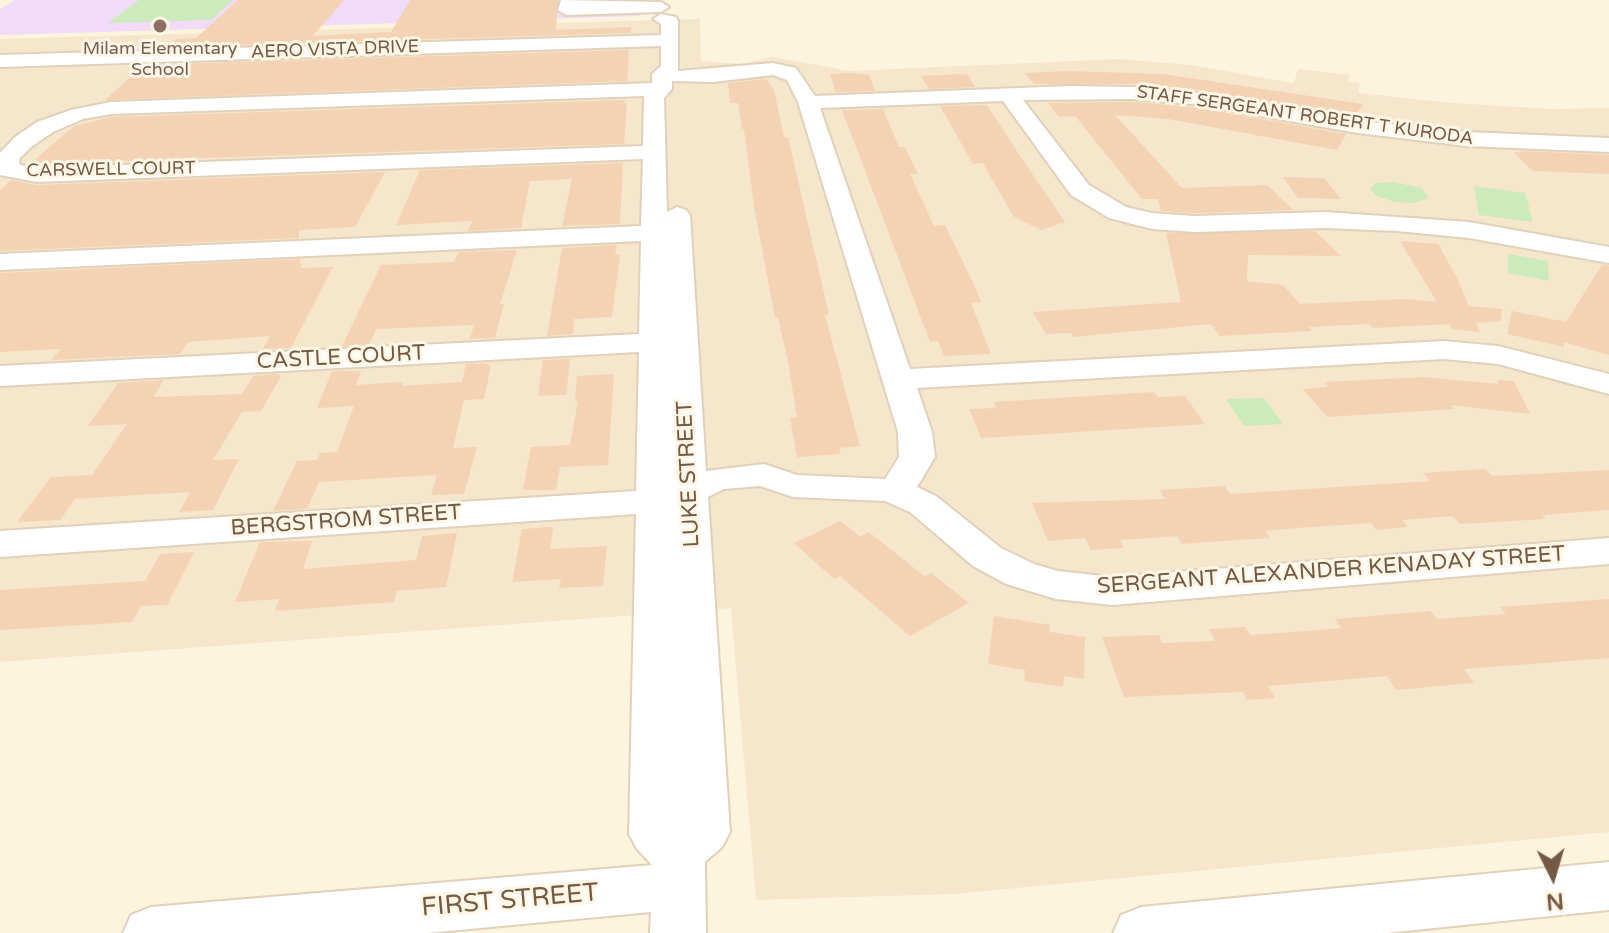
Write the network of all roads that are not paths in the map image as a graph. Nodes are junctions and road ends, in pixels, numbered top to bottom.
1 (615, 0) edge
2 (661, 9) edge
3 (662, 40) junction
4 (0, 61) edge
5 (662, 82) junction
6 (1008, 94) junction
7 (808, 102) junction
8 (1609, 145) edge
9 (654, 152) junction
10 (666, 233) junction
11 (1609, 255) edge
12 (0, 262) edge
13 (668, 341) junction
14 (0, 376) edge
15 (898, 379) junction
16 (1609, 384) edge
17 (894, 491) junction
18 (672, 496) junction
19 (0, 544) edge
20 (1609, 551) edge
21 (1609, 886) edge
22 (678, 891) edge
23 (151, 933) edge
24 (1141, 933) edge

1 - 2 street
2 - 3 street
3 - 4 street, AERO VISTA DRIVE
3 - 5 street, LUKE STREET
5 - 7 street
5 - 9 street, LUKE STREET
5 - 9 street, CARSWELL COURT
5 - 10 street, LUKE STREET
6 - 7 street, STAFF SERGEANT ROBERT T KURODA
6 - 8 street, STAFF SERGEANT ROBERT T KURODA
6 - 11 street
7 - 15 street
9 - 10 street, LUKE STREET
10 - 12 street
10 - 13 street, LUKE STREET
13 - 14 street, CASTLE COURT
13 - 18 street, LUKE STREET
15 - 16 street
15 - 17 street
17 - 18 street, SERGEANT ALEXANDER KENADAY STREET
17 - 20 street, SERGEANT ALEXANDER KENADAY STREET
18 - 19 street, BERGSTROM STREET
18 - 22 street, LUKE STREET
21 - 24 street
22 - 23 street, FIRST STREET

